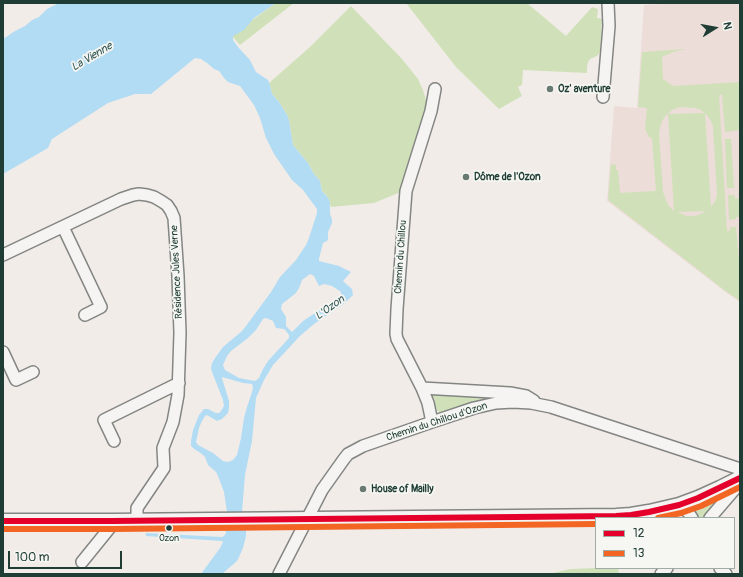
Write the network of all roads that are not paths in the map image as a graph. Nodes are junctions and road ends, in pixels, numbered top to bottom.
1 (608, 3) edge
2 (435, 89) dead end
3 (603, 97) dead end
4 (63, 227) junction
5 (3, 255) edge
6 (85, 315) dead end
7 (3, 352) edge
8 (33, 372) dead end
9 (179, 383) junction
10 (422, 388) junction
11 (542, 406) junction
12 (432, 422) junction
13 (114, 441) dead end
14 (740, 469) edge
15 (740, 478) edge
16 (740, 483) edge
17 (679, 505) junction
18 (691, 517) edge
19 (711, 517) edge
20 (307, 519) junction
21 (3, 521) edge
22 (112, 521) junction
23 (137, 521) junction
24 (82, 562) dead end
25 (279, 574) edge

1 - 3 street
2 - 10 street, Chemin du Chillou
4 - 5 street, Résidence Jules Verne
4 - 6 street
4 - 9 street, Résidence Jules Verne
7 - 8 street
9 - 13 street
9 - 23 street, Résidence Jules Verne
10 - 11 street
10 - 12 street, Chemin du Chillou
11 - 12 street, Chemin du Chillou d'Ozon
11 - 14 street, Chemin du Chillou d'Ozon
12 - 20 street, Chemin du Chillou d'Ozon
15 - 17 main road
16 - 19 street
17 - 18 street
17 - 20 main road
20 - 23 main road
20 - 25 street, Chemin du Chillou d'Ozon
21 - 22 main road
22 - 23 main road
22 - 24 street

